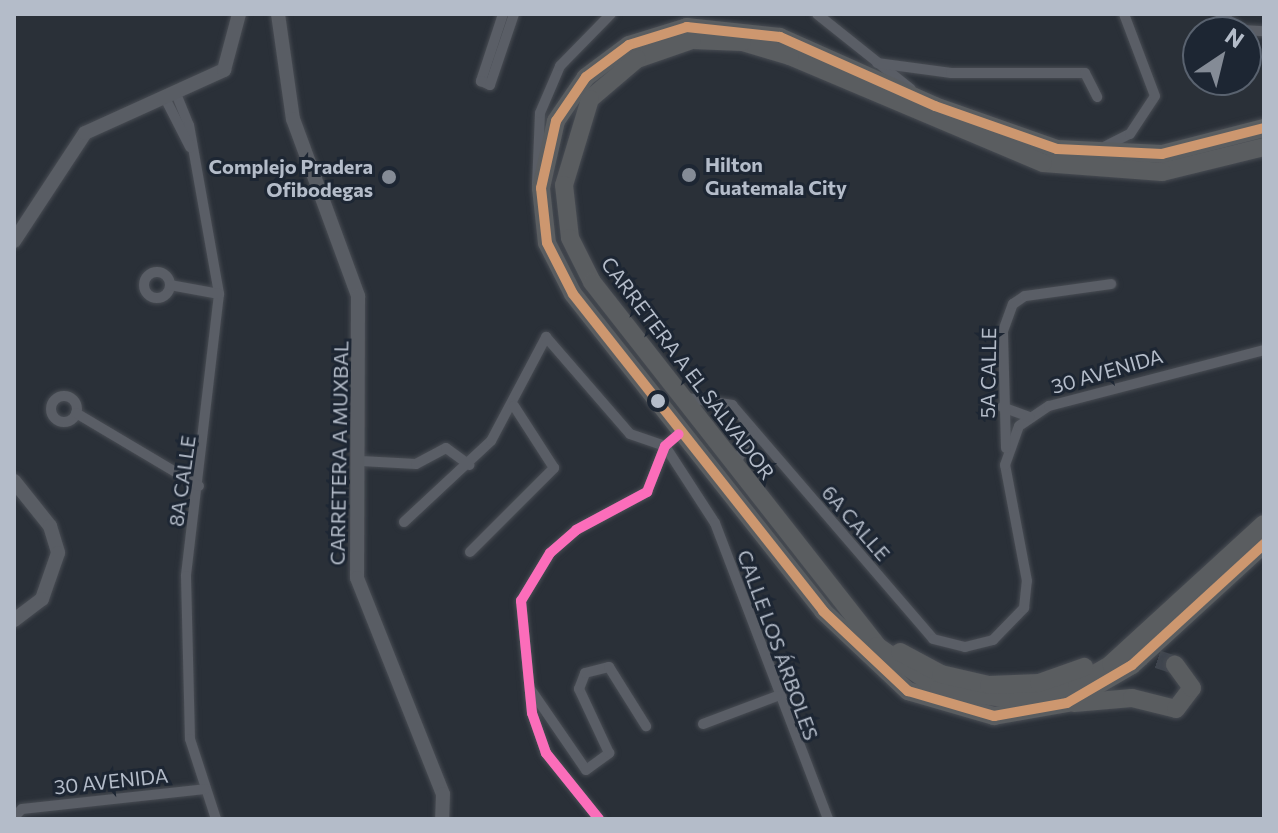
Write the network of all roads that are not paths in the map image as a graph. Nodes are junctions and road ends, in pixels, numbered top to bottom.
1 (239, 14) edge
2 (280, 14) edge
3 (503, 14) edge
4 (514, 14) edge
5 (611, 14) edge
6 (818, 14) edge
7 (1124, 14) edge
8 (1220, 14) edge
9 (1264, 31) edge
10 (877, 63) junction
11 (1097, 97) dead end
12 (171, 98) junction
13 (935, 106) junction
14 (1264, 128) edge
15 (1121, 147) junction
16 (1264, 147) edge
17 (544, 225) junction
18 (14, 241) edge
19 (1111, 284) dead end
20 (170, 285) dead end
21 (219, 294) junction
22 (1264, 350) edge
23 (678, 395) junction
24 (514, 406) junction
25 (1002, 407) junction
26 (76, 413) dead end
27 (1029, 417) junction
28 (752, 431) junction
29 (672, 440) junction
30 (1006, 450) junction
31 (361, 461) junction
32 (469, 465) junction
33 (735, 467) junction
34 (14, 481) edge
35 (199, 486) junction
36 (404, 522) dead end
37 (1264, 524) edge
38 (1264, 544) edge
39 (470, 552) dead end
40 (826, 581) junction
41 (14, 620) edge
42 (1103, 659) dead end
43 (1175, 665) dead end
44 (527, 684) junction
45 (777, 696) junction
46 (1067, 703) junction
47 (703, 724) dead end
48 (646, 726) dead end
49 (205, 789) junction
50 (18, 813) edge
51 (216, 819) edge
52 (442, 819) edge
53 (599, 819) edge
54 (828, 819) edge

1 - 12 main road
2 - 31 main road, CARRETERA A MUXBAL
3 - 4 street
5 - 17 street
6 - 10 street
7 - 15 street
8 - 9 street
10 - 11 street
10 - 13 street
12 - 18 main road
12 - 21 street, 8A CALLE
13 - 15 highway
13 - 17 highway
14 - 15 highway
16 - 23 highway, CARRETERA A EL SALVADOR
17 - 29 highway
19 - 25 street, 5A CALLE
20 - 21 street
21 - 35 street, 8A CALLE
22 - 27 street, 30 AVENIDA
23 - 28 street, 6A CALLE
23 - 33 highway, CARRETERA A EL SALVADOR
24 - 29 street
24 - 32 street
24 - 39 street
25 - 27 street
25 - 30 street, 5A CALLE
26 - 35 street
27 - 30 street
28 - 30 street, 6A CALLE
28 - 33 street
29 - 44 street
29 - 45 street, CALLE LOS ÁRBOLES
29 - 46 highway
31 - 32 street
31 - 52 main road, CARRETERA A MUXBAL
32 - 36 street
33 - 40 highway, CARRETERA A EL SALVADOR
34 - 41 main road
35 - 49 street, 8A CALLE
37 - 40 highway, CARRETERA A EL SALVADOR
38 - 46 highway
40 - 42 highway
43 - 46 highway
44 - 48 street
44 - 53 street
45 - 47 street
45 - 54 street, CALLE LOS ÁRBOLES
49 - 50 street, 30 AVENIDA
49 - 51 street, 8A CALLE

